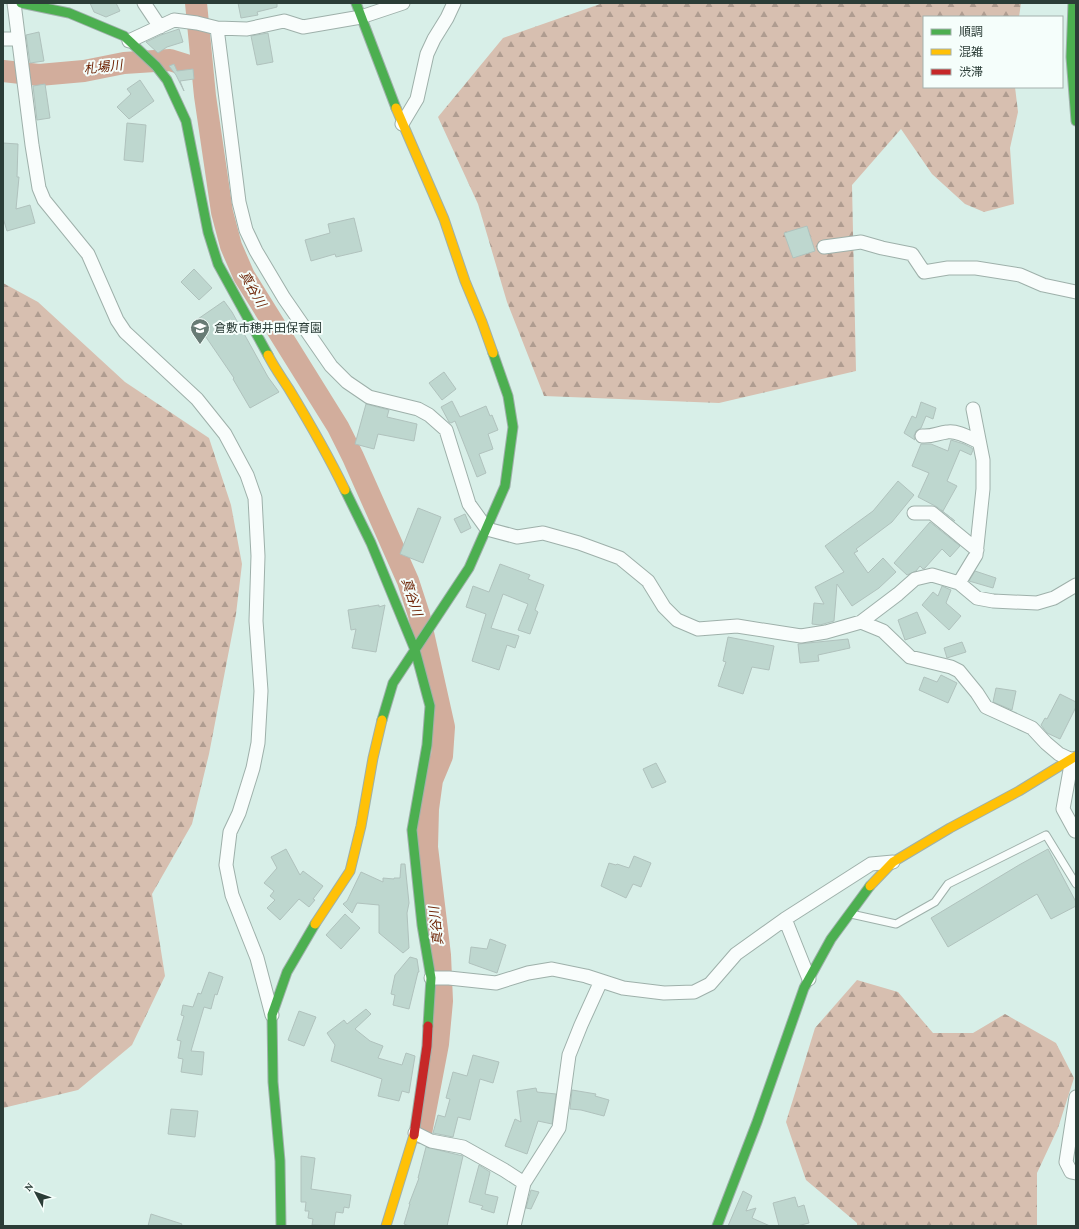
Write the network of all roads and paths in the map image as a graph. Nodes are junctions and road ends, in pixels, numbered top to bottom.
1 (14, 3) edge
2 (21, 3) edge
3 (144, 3) edge
4 (356, 3) edge
5 (403, 3) edge
6 (454, 3) edge
7 (1073, 3) edge
8 (362, 17) junction
9 (160, 27) junction
10 (217, 28) junction
11 (3, 39) edge
12 (18, 39) junction
13 (129, 41) junction
14 (1073, 57) edge
15 (1076, 121) edge
16 (402, 124) junction
17 (824, 247) dead end
18 (1076, 292) edge
19 (973, 409) dead end
20 (922, 436) dead end
21 (980, 442) junction
22 (914, 513) dead end
23 (487, 530) junction
24 (977, 550) junction
25 (959, 583) junction
26 (1076, 585) edge
27 (861, 622) junction
28 (417, 647) junction
29 (1075, 759) edge
30 (1075, 832) edge
31 (893, 862) junction
32 (1076, 884) edge
33 (849, 914) junction
34 (785, 919) junction
35 (433, 978) junction
36 (809, 979) junction
37 (601, 981) junction
38 (272, 1015) junction
39 (1076, 1098) edge
40 (414, 1133) junction
41 (1076, 1173) edge
42 (524, 1183) junction
43 (281, 1226) edge
44 (386, 1226) edge
45 (514, 1226) edge
46 (717, 1226) edge

1 - 12 street
2 - 13 street
3 - 9 street
4 - 8 street
5 - 8 street
6 - 16 street
7 - 14 street
8 - 10 street
8 - 16 street
9 - 10 street
9 - 13 street
10 - 23 street
11 - 12 street
12 - 38 street
13 - 28 street
14 - 15 street
16 - 23 street
17 - 18 street
19 - 21 street
20 - 21 street
21 - 24 street
22 - 24 street
23 - 27 street
23 - 28 street
24 - 25 street
25 - 26 street
25 - 27 street
27 - 29 street
28 - 35 street
28 - 38 street
29 - 30 street
29 - 31 street
31 - 33 street
31 - 34 street
32 - 33 lane
33 - 36 street
34 - 36 street
34 - 37 street
35 - 37 street
35 - 40 street
36 - 46 street
37 - 42 street
38 - 43 street
39 - 41 street
40 - 42 street
40 - 44 street
42 - 45 street

